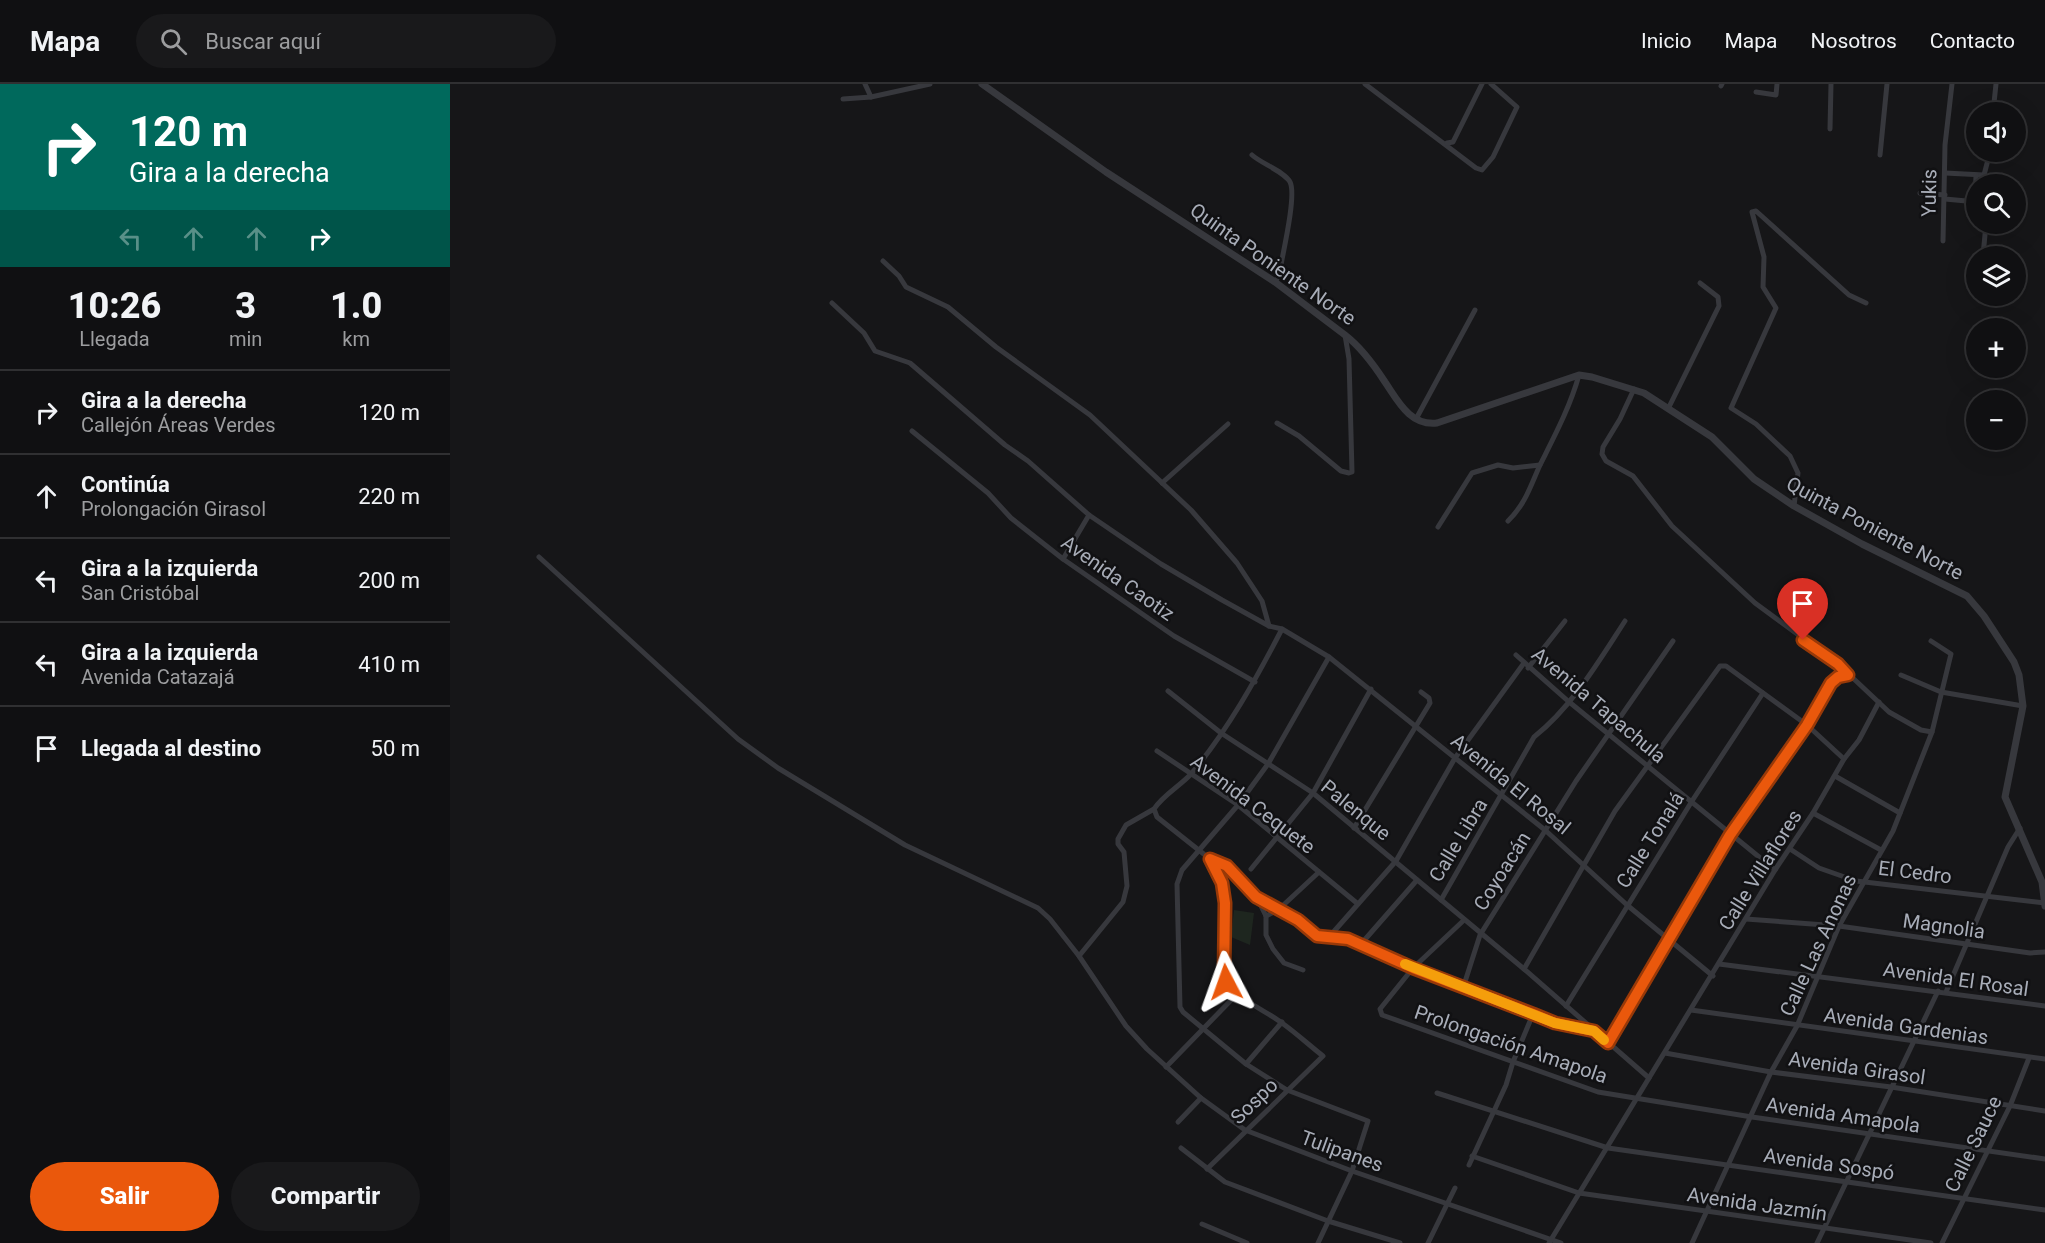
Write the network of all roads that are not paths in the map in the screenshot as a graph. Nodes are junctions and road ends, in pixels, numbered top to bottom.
1 (865, 84) edge
2 (930, 84) edge
3 (982, 84) edge
4 (1365, 84) edge
5 (1474, 84) edge
6 (1491, 84) edge
7 (1777, 84) edge
8 (1831, 84) edge
9 (1887, 84) edge
10 (1952, 84) edge
11 (1996, 84) edge
12 (1481, 86) edge
13 (1756, 92) dead end
14 (871, 97) junction
15 (843, 99) dead end
16 (1994, 102) edge
17 (1830, 129) dead end
18 (1446, 142) junction
19 (1252, 155) dead end
20 (1880, 155) dead end
21 (1945, 173) junction
22 (1966, 174) edge
23 (1920, 193) dead end
24 (1945, 197) junction
25 (1966, 200) edge
26 (1943, 241) dead end
27 (883, 261) dead end
28 (1275, 282) junction
29 (1700, 283) dead end
30 (832, 303) dead end
31 (1866, 303) dead end
32 (1475, 310) dead end
33 (1345, 335) junction
34 (1579, 375) junction
35 (1634, 389) junction
36 (1668, 409) junction
37 (1416, 419) junction
38 (1277, 423) dead end
39 (1228, 424) dead end
40 (912, 431) dead end
41 (1540, 465) junction
42 (1162, 483) junction
43 (1794, 507) junction
44 (1089, 515) junction
45 (1509, 520) dead end
46 (1438, 527) dead end
47 (539, 557) dead end
48 (1063, 559) junction
49 (1564, 621) dead end
50 (1625, 621) dead end
51 (1269, 626) junction
52 (1282, 628) junction
53 (1672, 641) dead end
54 (1931, 641) dead end
55 (1516, 655) dead end
56 (1329, 657) junction
57 (1526, 665) junction
58 (1848, 675) junction
59 (1901, 675) dead end
60 (1255, 682) junction
61 (1371, 689) junction
62 (1168, 691) dead end
63 (1421, 692) dead end
64 (1941, 692) junction
65 (1763, 693) junction
66 (1568, 701) junction
67 (1879, 702) junction
68 (2023, 706) junction
69 (1415, 725) junction
70 (1807, 725) junction
71 (1932, 732) junction
72 (1221, 734) junction
73 (1609, 734) junction
74 (1157, 751) dead end
75 (1455, 758) junction
76 (1844, 759) junction
77 (1268, 764) junction
78 (1649, 766) junction
79 (1190, 775) junction
80 (1834, 776) junction
81 (1313, 793) junction
82 (1502, 795) junction
83 (1692, 801) junction
84 (1238, 806) junction
85 (1154, 809) junction
86 (1813, 813) junction
87 (1900, 813) junction
88 (1354, 828) junction
89 (2020, 828) junction
90 (1545, 830) junction
91 (1730, 835) junction
92 (1277, 837) junction
93 (1790, 849) junction
94 (1199, 850) junction
95 (1881, 850) junction
96 (1210, 859) junction
97 (1396, 861) junction
98 (1584, 865) junction
99 (1251, 869) dead end
100 (1775, 870) junction
101 (1319, 872) junction
102 (1417, 880) junction
103 (1864, 881) junction
104 (2044, 882) edge
105 (1988, 896) junction
106 (1256, 897) junction
107 (1441, 900) junction
108 (1358, 904) junction
109 (2045, 904) edge
110 (1627, 905) junction
111 (1278, 910) junction
112 (1266, 916) junction
113 (1746, 919) junction
114 (1463, 921) junction
115 (1839, 926) junction
116 (1480, 935) junction
117 (1328, 937) junction
118 (1669, 938) junction
119 (1360, 944) junction
120 (1965, 945) junction
121 (2045, 952) edge
122 (1079, 956) junction
123 (1719, 964) junction
124 (1413, 968) junction
125 (1524, 969) junction
126 (1304, 970) dead end
127 (1713, 976) junction
128 (1816, 977) junction
129 (1463, 988) junction
130 (1938, 991) junction
131 (1946, 992) junction
132 (1238, 993) junction
133 (1566, 1006) junction
134 (2045, 1006) edge
135 (1691, 1010) junction
136 (1533, 1014) junction
137 (1282, 1022) junction
138 (1797, 1026) junction
139 (1203, 1030) junction
140 (1594, 1031) junction
141 (1608, 1043) junction
142 (1914, 1043) junction
143 (1665, 1053) junction
144 (2029, 1058) junction
145 (2045, 1059) edge
146 (1513, 1062) junction
147 (1246, 1064) junction
148 (1166, 1067) junction
149 (1771, 1072) junction
150 (1649, 1077) junction
151 (1891, 1087) junction
152 (1287, 1090) junction
153 (1437, 1093) dead end
154 (1202, 1098) junction
155 (1637, 1099) junction
156 (2010, 1106) junction
157 (1492, 1112) junction
158 (2045, 1112) edge
159 (1752, 1117) junction
160 (1178, 1122) dead end
161 (1245, 1130) junction
162 (1870, 1134) junction
163 (1181, 1148) dead end
164 (1608, 1148) junction
165 (1988, 1151) junction
166 (1472, 1156) junction
167 (2045, 1159) edge
168 (1469, 1165) dead end
169 (1729, 1165) junction
170 (1207, 1169) junction
171 (1352, 1171) junction
172 (1848, 1182) junction
173 (1455, 1188) dead end
174 (1579, 1193) junction
175 (1963, 1199) junction
176 (1447, 1204) junction
177 (2045, 1210) edge
178 (1708, 1212) junction
179 (1328, 1221) junction
180 (1202, 1224) dead end
181 (1824, 1229) junction
182 (1550, 1241) edge
183 (1247, 1243) edge
184 (1318, 1243) edge
185 (1400, 1243) edge
186 (1428, 1243) edge
187 (1561, 1243) edge
188 (1692, 1243) edge
189 (1817, 1243) edge
190 (1931, 1243) edge
191 (1941, 1243) edge

1 - 14 street
2 - 14 street
3 - 28 street, Quinta Poniente Norte
4 - 18 street
5 - 12 street
6 - 18 street
7 - 13 street
8 - 17 street
9 - 20 street
10 - 21 street, Yukis
11 - 16 street
12 - 18 street
14 - 15 street
19 - 28 street
21 - 22 street
21 - 24 street, Yukis
23 - 24 street
24 - 25 street
24 - 26 street, Yukis
27 - 42 street
28 - 33 street, Quinta Poniente Norte
29 - 36 street
30 - 44 street
31 - 43 street
32 - 37 street
33 - 37 street, Quinta Poniente Norte
33 - 38 street
34 - 35 street, Quinta Poniente Norte
34 - 37 street
34 - 41 street
35 - 36 street, Quinta Poniente Norte
35 - 58 street
36 - 43 street, Quinta Poniente Norte
39 - 42 street
40 - 48 street, Avenida Caotiz
41 - 45 street
41 - 46 street
42 - 51 street
43 - 68 street, Quinta Poniente Norte
44 - 48 street
44 - 51 street
47 - 122 street, Tulipanes
48 - 60 street, Avenida Caotiz
49 - 57 street
50 - 66 street, Calle Libra
51 - 52 street
52 - 56 street, Avenida El Rosal
52 - 60 street
53 - 73 street, Coyoacán
54 - 64 street, Calle Las Anonas
55 - 57 street, Avenida Tapachula
56 - 61 street, Avenida El Rosal
56 - 77 street
57 - 66 street, Avenida Tapachula
57 - 75 street
58 - 67 street
58 - 70 street
59 - 64 street
60 - 72 street
61 - 69 street, Avenida El Rosal
61 - 81 street
62 - 72 street, Palenque
63 - 69 street
64 - 68 street
64 - 71 street, Calle Las Anonas
65 - 70 street
65 - 78 street
65 - 83 street, Calle Tonalá
66 - 73 street, Avenida Tapachula
66 - 82 street, Calle Libra
67 - 71 street
67 - 76 street, Calle Villaflores
68 - 89 street, Quinta Poniente Norte
69 - 75 street, Avenida El Rosal
69 - 88 street
70 - 76 street
70 - 91 street
71 - 87 street, Calle Las Anonas
72 - 77 street, Palenque
72 - 79 street
73 - 78 street, Avenida Tapachula
73 - 90 street, Coyoacán
74 - 79 street, Avenida Cequete
75 - 82 street, Avenida El Rosal
75 - 97 street
76 - 80 street, Calle Villaflores
77 - 81 street, Palenque
77 - 84 street
78 - 83 street, Avenida Tapachula
78 - 98 street
79 - 84 street, Avenida Cequete
79 - 85 street
80 - 86 street, Calle Villaflores
80 - 87 street
81 - 88 street, Palenque
81 - 92 street
82 - 90 street, Avenida El Rosal
82 - 107 street, Calle Libra
83 - 91 street, Avenida Tapachula
83 - 110 street, Calle Tonalá
84 - 92 street, Avenida Cequete
84 - 94 street
85 - 94 street
85 - 122 street
86 - 93 street, Calle Villaflores
86 - 95 street
87 - 95 street, Calle Las Anonas
88 - 97 street, Palenque
89 - 104 street, Quinta Poniente Norte
89 - 105 street
90 - 98 street, Avenida El Rosal
90 - 116 street, Coyoacán
91 - 100 street, Avenida Tapachula
91 - 118 street
92 - 99 street
92 - 101 street, Avenida Cequete
93 - 100 street, Calle Villaflores
93 - 103 street, El Cedro
94 - 96 street
94 - 139 street
95 - 103 street, Calle Las Anonas
96 - 106 street
96 - 132 street
97 - 102 street, Palenque
97 - 108 street
98 - 110 street, Avenida El Rosal
98 - 125 street
100 - 113 street, Calle Villaflores
101 - 108 street, Avenida Cequete
101 - 111 street
102 - 107 street, Palenque
102 - 119 street
103 - 105 street, El Cedro
103 - 115 street, Calle Las Anonas
104 - 109 street, Quinta Poniente Norte
105 - 109 street, El Cedro
105 - 120 street
106 - 111 street
106 - 112 street
107 - 114 street, Palenque
108 - 117 street
110 - 118 street, Avenida El Rosal
110 - 133 street, Calle Tonalá
111 - 112 street
111 - 117 street
112 - 126 street
113 - 115 street, Magnolia
113 - 123 street, Calle Villaflores
114 - 116 street, Palenque
114 - 124 street
115 - 120 street, Magnolia
115 - 128 street, Calle Las Anonas
116 - 125 street, Palenque
116 - 129 street, Coyoacán
117 - 119 street
118 - 127 street, Avenida El Rosal
118 - 141 street
119 - 124 street
120 - 121 street, Magnolia
120 - 131 street
122 - 148 street, Tulipanes
123 - 127 street, Calle Villaflores
123 - 128 street, Avenida El Rosal
124 - 129 street
124 - 146 street, Prolongación Amapola
125 - 133 street, Palenque
127 - 135 street, Calle Villaflores
128 - 130 street, Avenida El Rosal
128 - 138 street, Calle Las Anonas
129 - 136 street
130 - 131 street, Avenida El Rosal
130 - 142 street
131 - 134 street, Avenida El Rosal
132 - 137 street
132 - 139 street
133 - 140 street, Palenque
135 - 138 street, Avenida Gardenias
135 - 143 street, Calle Villaflores
136 - 140 street
136 - 146 street
137 - 147 street
137 - 152 street, Sospo
138 - 142 street, Avenida Gardenias
138 - 149 street, Calle Las Anonas
139 - 147 street
139 - 148 street
140 - 141 street, Palenque
141 - 150 street, Palenque
142 - 144 street, Avenida Gardenias
142 - 151 street
143 - 149 street, Avenida Girasol
143 - 150 street, Calle Villaflores
144 - 145 street, Avenida Gardenias
144 - 156 street, Calle Sauce
146 - 155 street, Prolongación Amapola
146 - 157 street
147 - 152 street
148 - 154 street, Tulipanes
149 - 151 street, Avenida Girasol
149 - 159 street, Calle Las Anonas
150 - 155 street, Calle Villaflores
151 - 156 street, Avenida Girasol
151 - 162 street
152 - 161 street, Sospo
152 - 171 street
153 - 157 street, Avenida Sospó
154 - 160 street
154 - 161 street, Tulipanes
155 - 159 street, Avenida Amapola
155 - 164 street, Calle Villaflores
156 - 158 street, Avenida Girasol
156 - 165 street, Calle Sauce
157 - 164 street, Avenida Sospó
157 - 166 street
159 - 162 street, Avenida Amapola
159 - 169 street, Calle Las Anonas
161 - 170 street, Sospo
161 - 171 street, Tulipanes
162 - 165 street, Avenida Amapola
162 - 172 street
163 - 170 street
164 - 169 street, Avenida Sospó
164 - 174 street, Calle Villaflores
165 - 167 street, Avenida Amapola
165 - 175 street, Calle Sauce
166 - 168 street
166 - 174 street, Avenida Jazmín
169 - 172 street, Avenida Sospó
169 - 178 street, Calle Las Anonas
170 - 179 street
171 - 176 street, Tulipanes
171 - 179 street
172 - 175 street, Avenida Sospó
172 - 181 street
173 - 176 street
174 - 178 street, Avenida Jazmín
174 - 182 street, Calle Villaflores
175 - 177 street, Avenida Sospó
175 - 191 street, Calle Sauce
176 - 182 street, Tulipanes
176 - 186 street
178 - 181 street, Avenida Jazmín
178 - 188 street, Calle Las Anonas
179 - 184 street
179 - 185 street
180 - 183 street
181 - 189 street
181 - 190 street, Avenida Jazmín
182 - 187 street, Tulipanes

